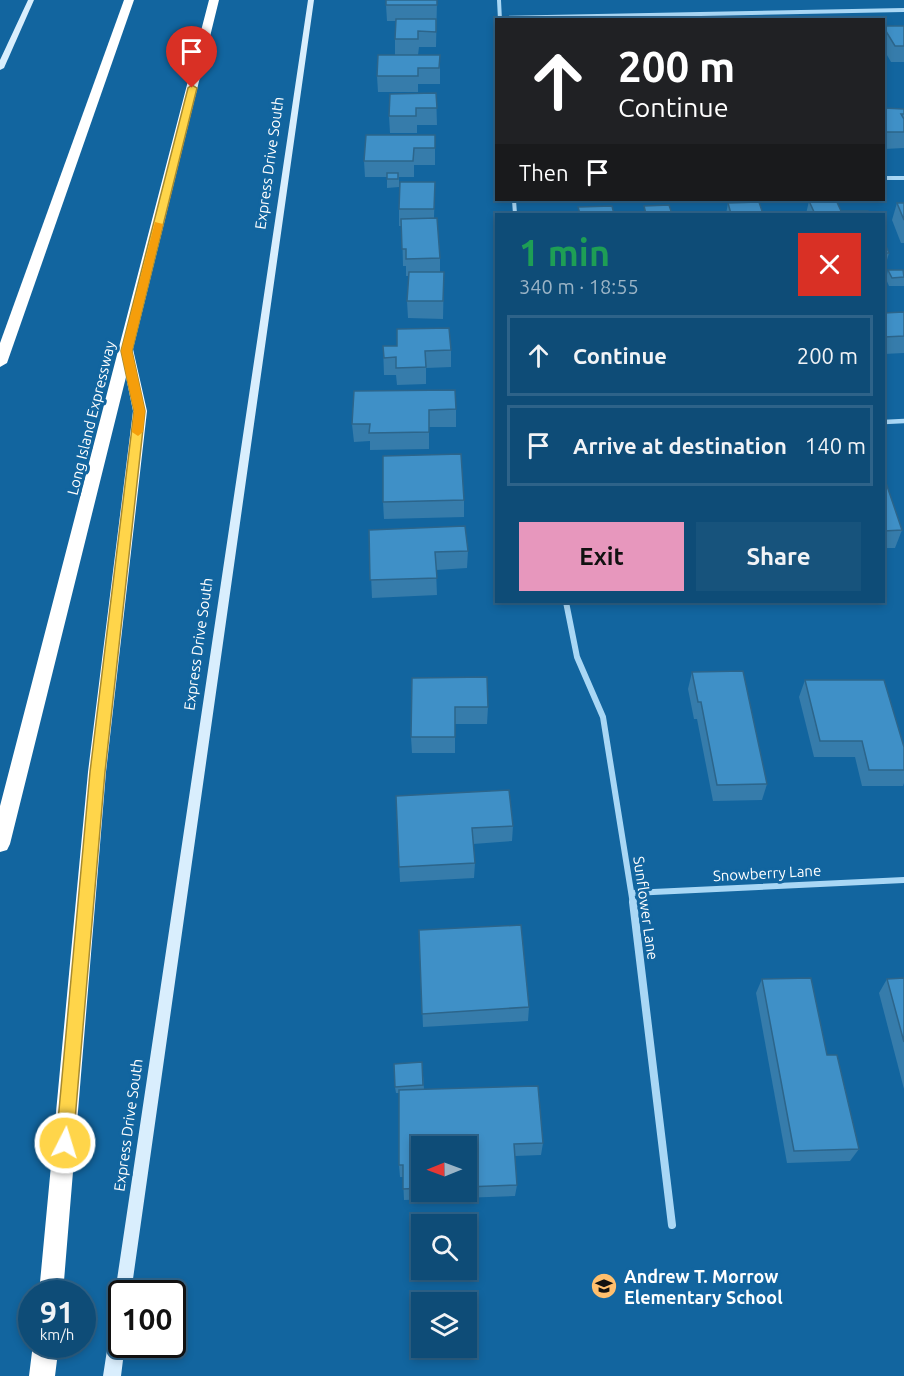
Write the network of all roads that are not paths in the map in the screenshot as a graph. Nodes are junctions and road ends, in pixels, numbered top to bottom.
1 (32, 0) edge
2 (129, 0) edge
3 (214, 0) edge
4 (311, 0) edge
5 (499, 0) edge
6 (904, 10) edge
7 (500, 18) edge
8 (545, 18) edge
9 (0, 69) edge
10 (885, 178) edge
11 (904, 178) edge
12 (127, 351) junction
13 (0, 363) edge
14 (904, 421) edge
15 (885, 422) edge
16 (566, 603) edge
17 (0, 844) edge
18 (904, 880) edge
19 (632, 893) junction
20 (672, 1225) dead end
21 (52, 1280) edge
22 (125, 1280) edge
23 (44, 1358) edge
24 (115, 1358) edge
25 (42, 1376) edge
26 (112, 1376) edge

1 - 9 main road
2 - 13 highway
3 - 12 highway, Long Island Expressway
4 - 22 main road, Express Drive South
5 - 7 street
6 - 8 street
10 - 11 street
12 - 17 highway, Long Island Expressway
12 - 21 highway
14 - 15 street
16 - 19 street, Sunflower Lane
18 - 19 street, Snowberry Lane
19 - 20 street, Sunflower Lane
23 - 25 highway
24 - 26 main road

